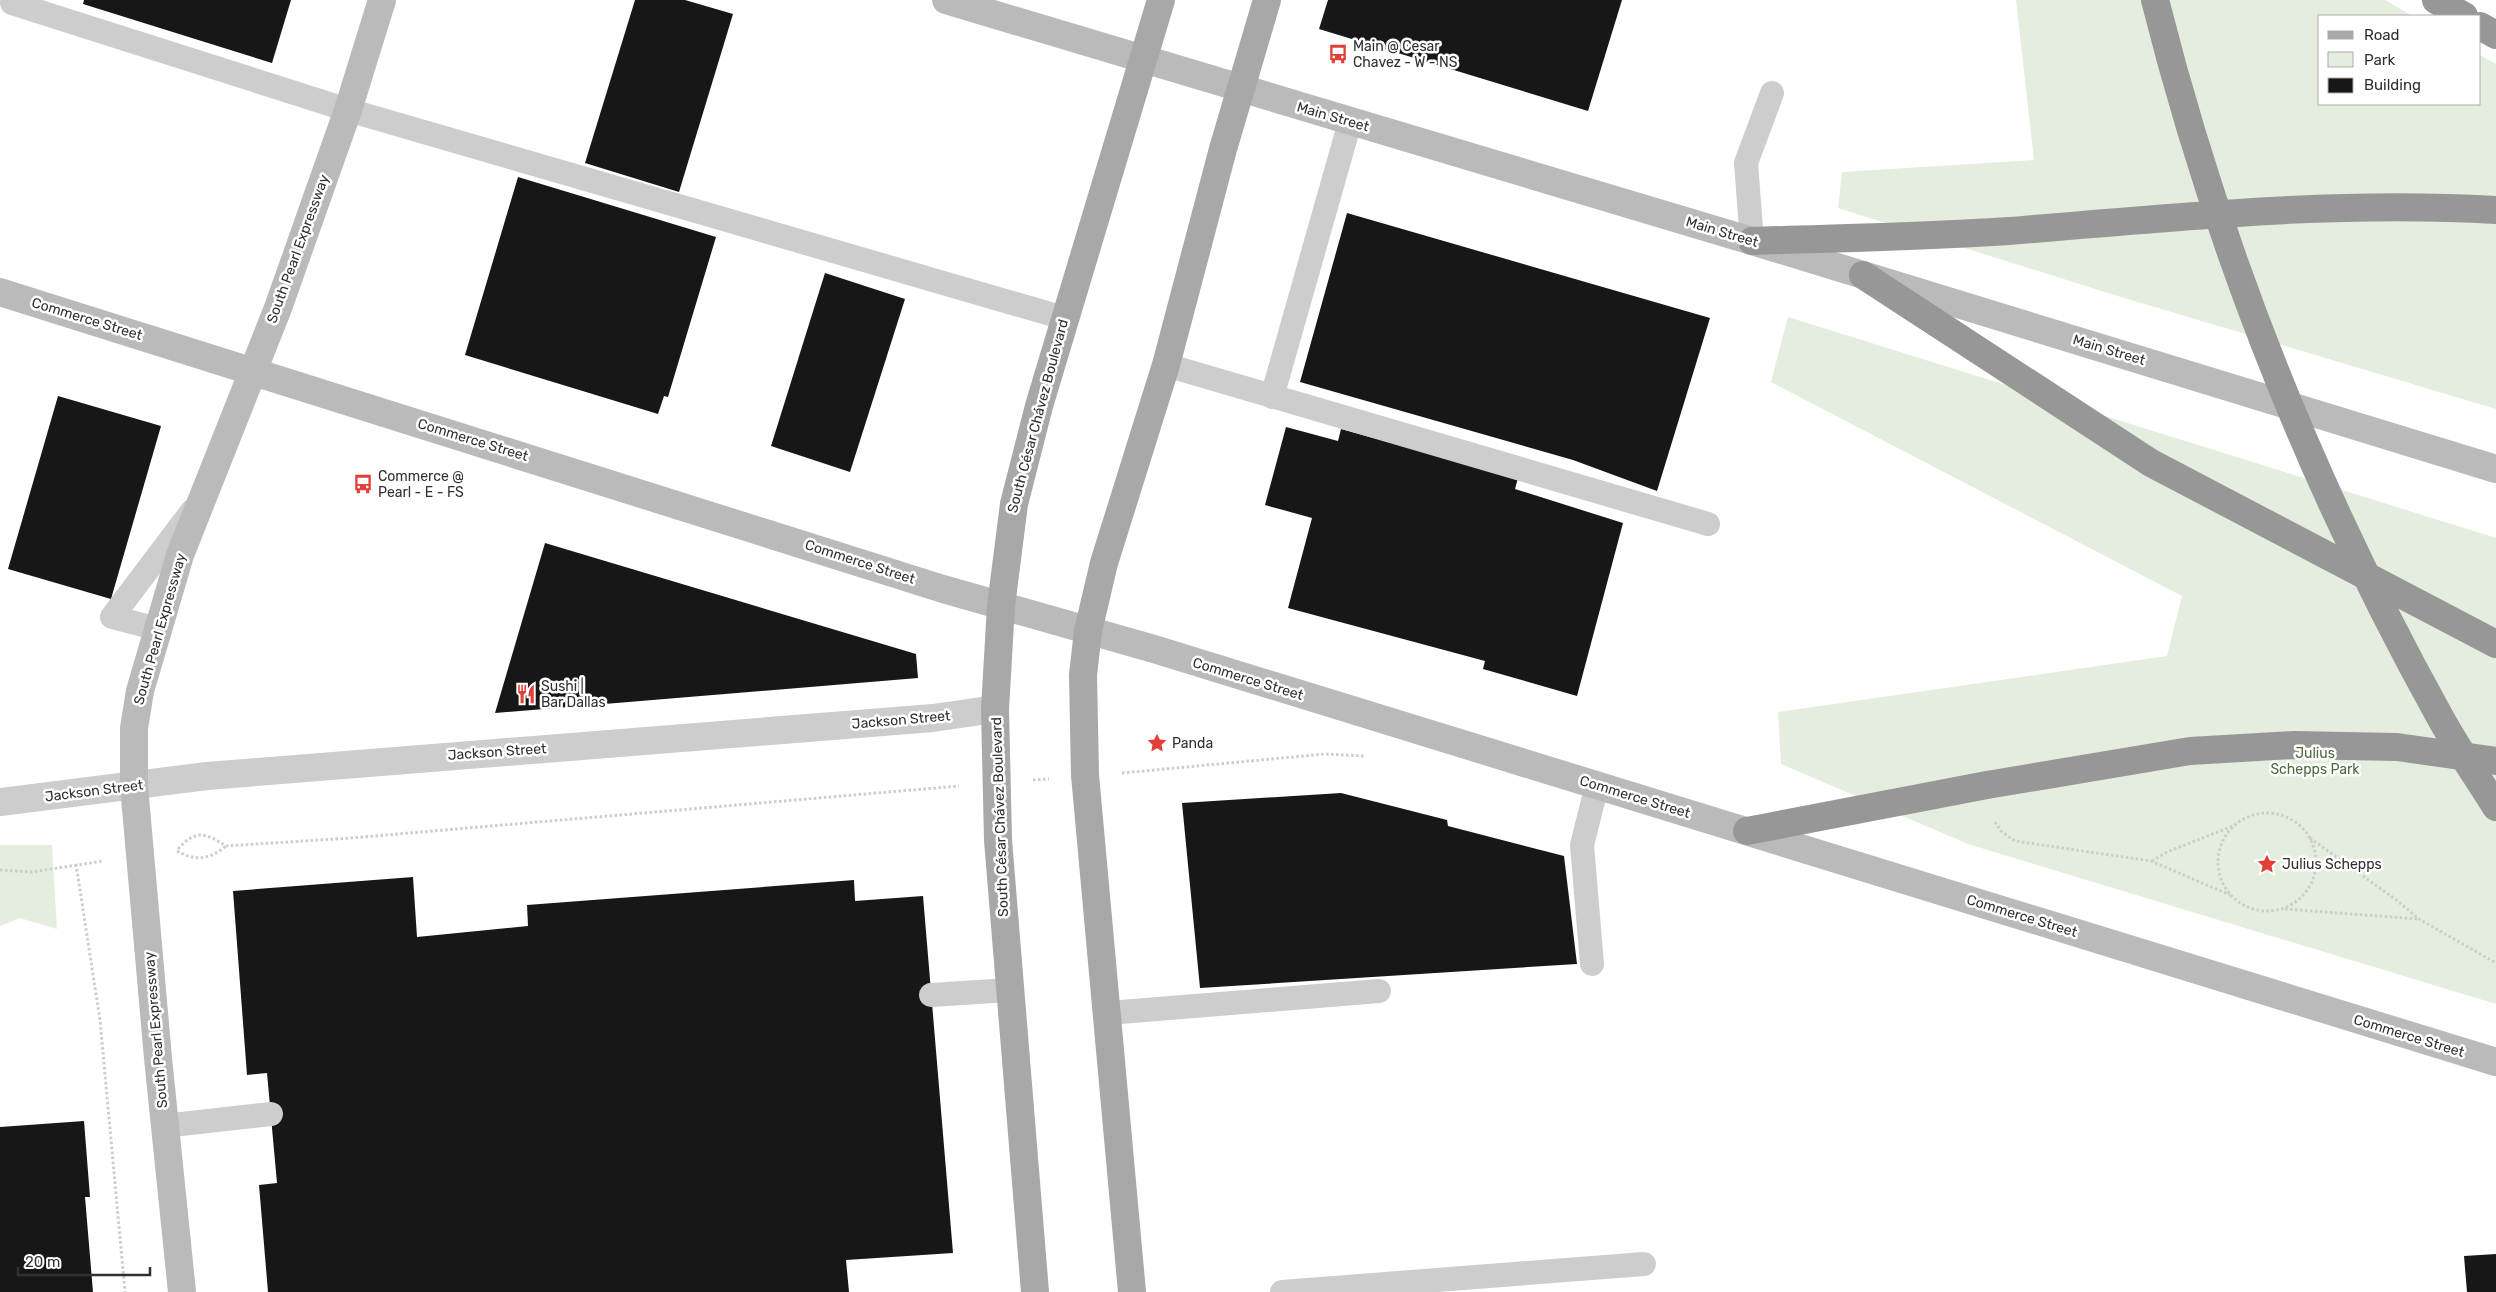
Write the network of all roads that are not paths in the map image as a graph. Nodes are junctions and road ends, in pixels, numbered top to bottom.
1 (382, 0) edge
2 (946, 0) edge
3 (1161, 0) edge
4 (1267, 0) edge
5 (2155, 0) edge
6 (2436, 0) edge
7 (12, 3) dead end
8 (2462, 15) edge
9 (2481, 27) edge
10 (2496, 36) edge
11 (1143, 60) junction
12 (1242, 88) junction
13 (1772, 93) dead end
14 (348, 110) junction
15 (1350, 122) junction
16 (2496, 210) edge
17 (1752, 241) junction
18 (1863, 275) junction
19 (0, 292) edge
20 (1064, 318) junction
21 (1166, 365) junction
22 (252, 371) junction
23 (1272, 397) junction
24 (2496, 468) edge
25 (202, 497) junction
26 (1708, 524) dead end
27 (1001, 606) junction
28 (158, 629) junction
29 (1088, 631) junction
30 (2496, 644) edge
31 (995, 709) junction
32 (2496, 761) edge
33 (1597, 785) junction
34 (134, 786) junction
35 (0, 802) edge
36 (2496, 807) edge
37 (1747, 831) junction
38 (1592, 964) dead end
39 (1009, 990) junction
40 (1379, 991) dead end
41 (931, 995) dead end
42 (1108, 1013) junction
43 (2496, 1062) edge
44 (271, 1114) dead end
45 (164, 1126) junction
46 (1644, 1264) dead end
47 (182, 1292) edge
48 (1035, 1292) edge
49 (1132, 1292) edge
50 (1282, 1292) edge

1 - 14 main road, South Pearl Expressway
2 - 11 main road, Main Street
3 - 11 main road, South César Chávez Boulevard
4 - 12 main road
5 - 36 highway
6 - 8 highway
7 - 14 lane
9 - 10 highway
11 - 12 main road, Main Street
11 - 20 main road, South César Chávez Boulevard
12 - 15 main road, Main Street
12 - 21 main road
13 - 17 lane
14 - 20 lane
14 - 22 main road, South Pearl Expressway
15 - 17 main road, Main Street
15 - 23 lane
16 - 17 highway
17 - 18 main road, Main Street
18 - 24 main road, Main Street
18 - 30 highway
19 - 22 main road, Commerce Street
20 - 27 main road, South César Chávez Boulevard
21 - 23 lane
21 - 29 main road
22 - 25 main road, South Pearl Expressway
22 - 27 main road, Commerce Street
23 - 26 lane
25 - 28 main road, South Pearl Expressway
25 - 28 lane
27 - 29 main road, Commerce Street
27 - 31 main road, South César Chávez Boulevard
28 - 34 main road, South Pearl Expressway
29 - 33 main road, Commerce Street
29 - 42 main road
31 - 34 street, Jackson Street
31 - 39 main road, South César Chávez Boulevard
32 - 37 highway
33 - 37 main road, Commerce Street
33 - 38 lane
34 - 35 street, Jackson Street
34 - 45 main road, South Pearl Expressway
37 - 43 main road, Commerce Street
39 - 41 lane
39 - 48 main road, South César Chávez Boulevard
40 - 42 lane
42 - 49 main road
44 - 45 lane
45 - 47 main road, South Pearl Expressway
46 - 50 lane

